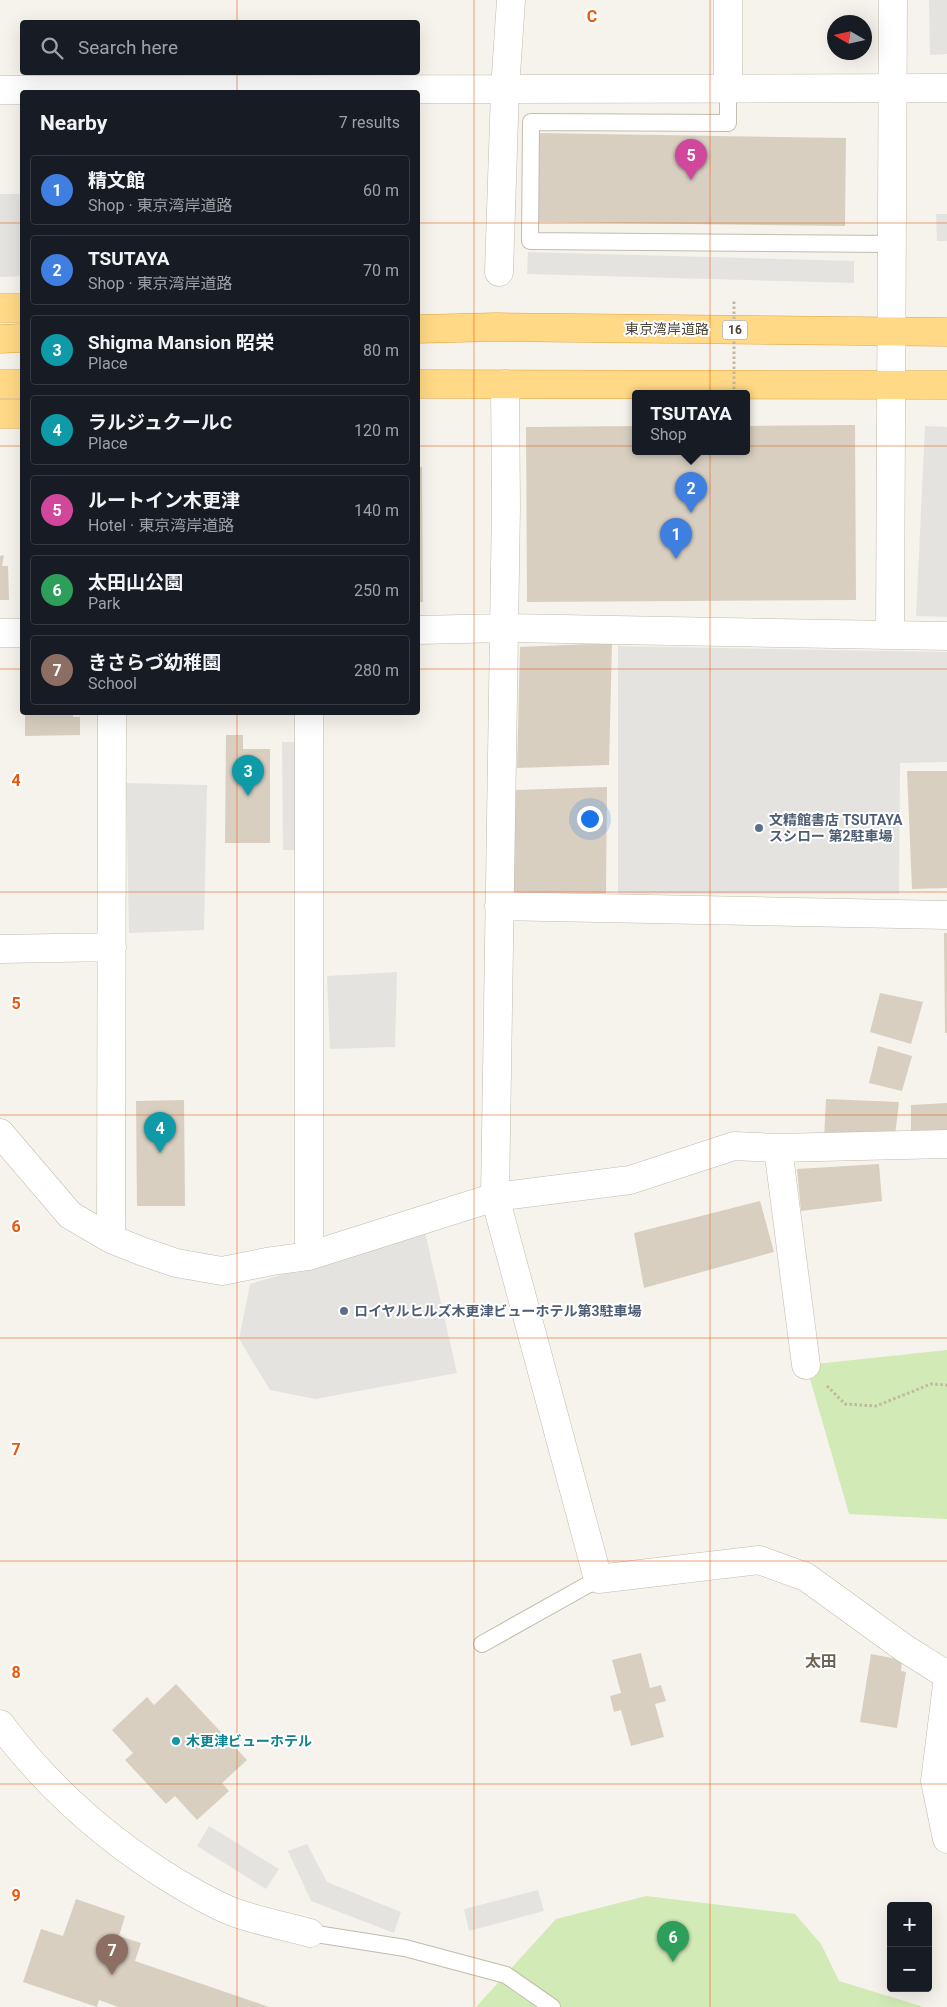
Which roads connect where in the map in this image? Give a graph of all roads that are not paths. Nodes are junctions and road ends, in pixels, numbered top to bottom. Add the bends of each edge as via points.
1 (511, 0) edge
2 (728, 0) edge
3 (894, 0) edge
4 (947, 88) edge
5 (505, 89) junction
6 (728, 89) junction
7 (893, 89) junction
8 (0, 90) edge
9 (893, 244) junction
10 (500, 272) dead end
11 (0, 308) edge
12 (20, 308) edge
13 (420, 319) edge
14 (496, 327) junction
15 (420, 329) edge
16 (891, 331) junction
17 (947, 332) edge
18 (20, 338) edge
19 (0, 339) edge
20 (0, 384) edge
21 (20, 384) edge
22 (505, 384) junction
23 (426, 385) edge
24 (892, 385) junction
25 (947, 385) edge
26 (0, 414) edge
27 (20, 414) edge
28 (504, 628) junction
29 (420, 630) edge
30 (0, 633) edge
31 (20, 633) edge
32 (890, 634) junction
33 (947, 636) edge
34 (112, 715) edge
35 (309, 715) edge
36 (499, 906) junction
37 (947, 915) edge
38 (112, 947) junction
39 (0, 949) edge
40 (0, 1133) edge
41 (947, 1144) edge
42 (778, 1148) junction
43 (496, 1197) junction
44 (111, 1239) junction
45 (308, 1256) junction
46 (806, 1364) road end
47 (598, 1579) junction
48 (482, 1644) dead end
49 (947, 1675) edge
50 (947, 1685) edge
51 (0, 1724) edge
52 (947, 1839) edge
53 (310, 1933) joint
54 (552, 2007) edge

1 - 5 street
2 - 6 street
3 - 7 street
4 - 7 street
5 - 6 street
5 - 8 street
5 - 10 street
6 - 7 street
6 - 9 lane via 728,123 531,122 530,241
7 - 9 street
9 - 16 street
11 - 12 highway
13 - 14 highway, 16
14 - 15 highway, 東京湾岸道路 / 16
14 - 16 highway, 東京湾岸道路 / 16
16 - 17 highway, 東京湾岸道路 / 16
16 - 24 street
18 - 19 highway
20 - 21 highway
22 - 23 highway
22 - 24 highway
22 - 28 street
24 - 25 highway
24 - 32 street
26 - 27 highway
28 - 29 street
28 - 32 street
28 - 36 street
30 - 31 street
32 - 33 street
34 - 38 street
35 - 45 street
36 - 37 street
36 - 43 street
38 - 39 street
38 - 44 street
40 - 44 street via 70,1215
41 - 42 street
42 - 43 street via 734,1146 630,1180
42 - 46 street
43 - 45 street
43 - 47 street
44 - 45 street via 176,1263 222,1271
47 - 48 lane
47 - 49 street via 759,1560 806,1577
50 - 52 street via 935,1781
51 - 53 street via 23,1754 94,1826 148,1865 233,1912
53 - 54 lane via 405,1948 506,1975

